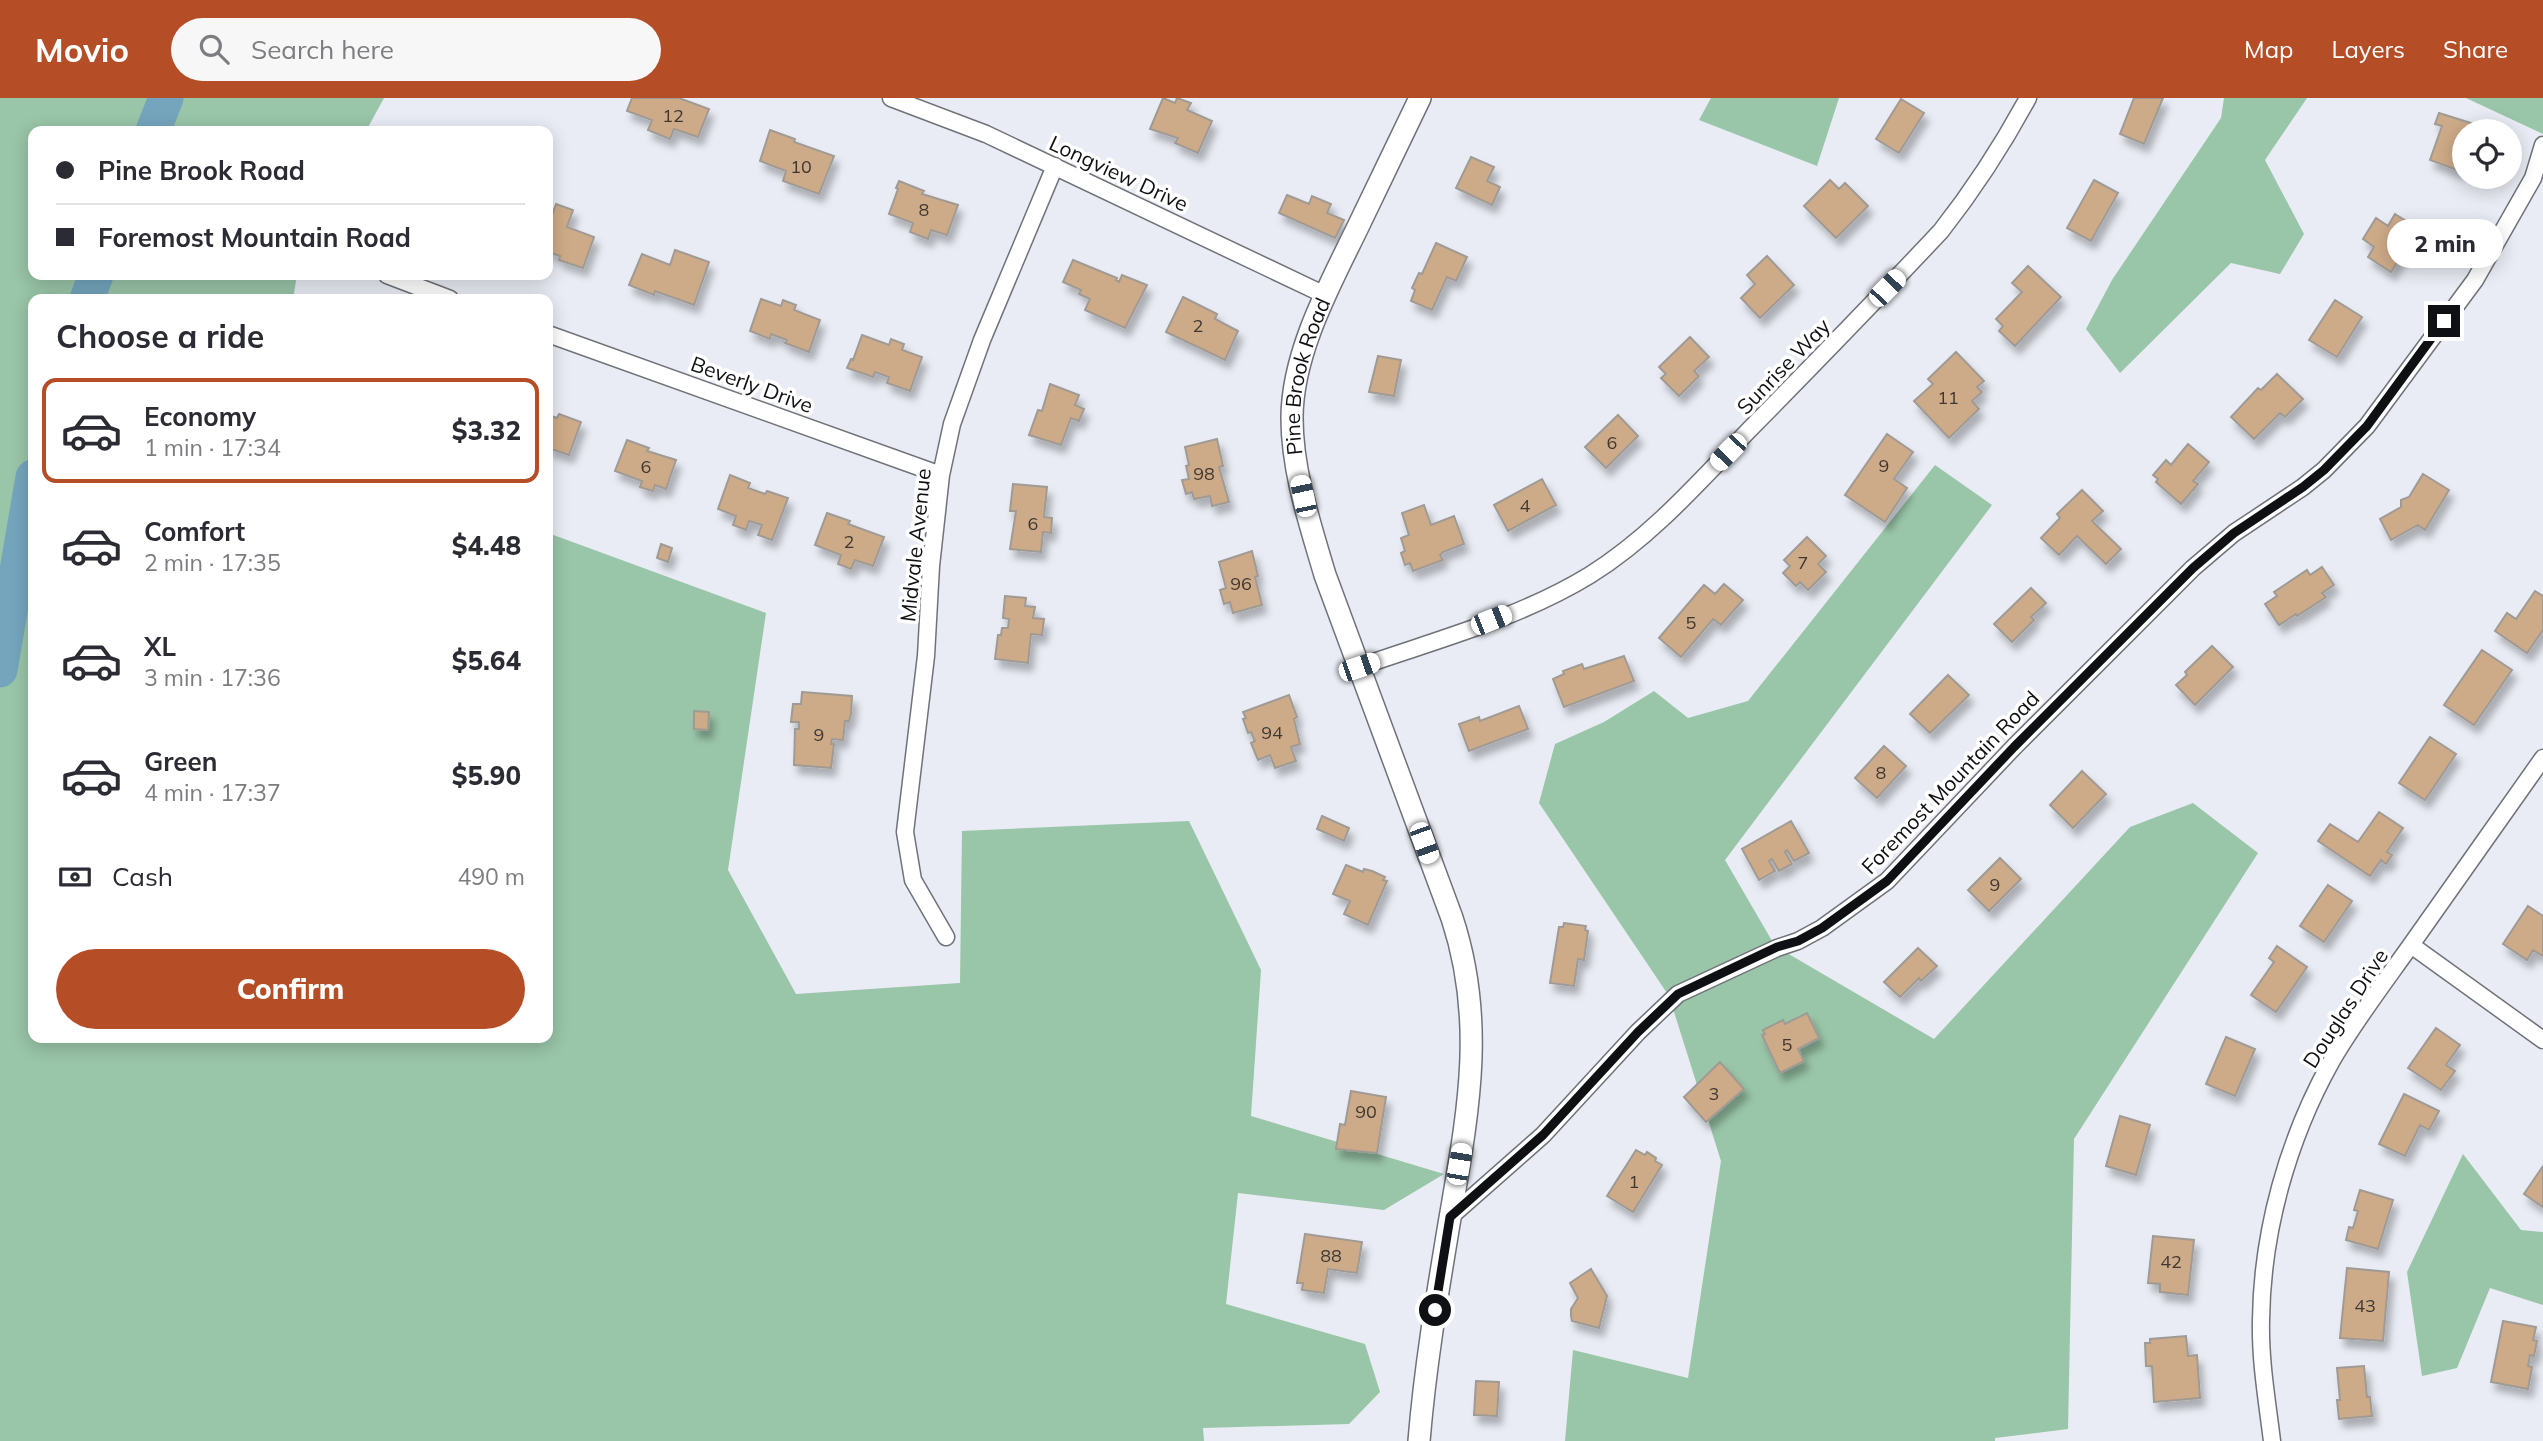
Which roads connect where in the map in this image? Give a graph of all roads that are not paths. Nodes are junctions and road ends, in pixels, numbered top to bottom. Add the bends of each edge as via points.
1 (891, 98) edge
2 (1420, 98) edge
3 (2028, 98) edge
4 (2543, 145) edge
5 (1055, 166) junction
6 (400, 280) edge
7 (437, 294) edge
8 (1325, 295) junction
9 (553, 336) edge
10 (941, 475) junction
11 (1359, 667) junction
12 (2543, 758) edge
13 (946, 937) dead end
14 (2411, 946) junction
15 (2543, 1040) edge
16 (1450, 1217) junction
17 (1419, 1441) edge
18 (2272, 1441) edge

1 - 5 street, Longview Drive
2 - 8 street, Pine Brook Road
3 - 11 street, Sunrise Way via 1989,166 1941,231 1719,461 1622,554 1531,604
4 - 16 street, Foremost Mountain Road via 2533,178 2475,279 2367,426 2324,470 2193,568 1887,881 1798,941 1678,994 1543,1135
5 - 8 street, Longview Drive
5 - 10 street, Midvale Avenue via 982,340 952,424
6 - 7 street
8 - 11 street, Pine Brook Road via 1295,390 1293,443 1309,523
9 - 10 street, Beverly Drive
10 - 13 street, Midvale Avenue via 905,832 913,880
11 - 16 street, Pine Brook Road via 1452,918 1468,976 1473,1057
12 - 14 street, Douglas Drive
14 - 15 street
14 - 18 street, Douglas Drive via 2333,1058 2287,1166 2271,1229 2260,1320
16 - 17 street, Pine Brook Road via 1424,1379

